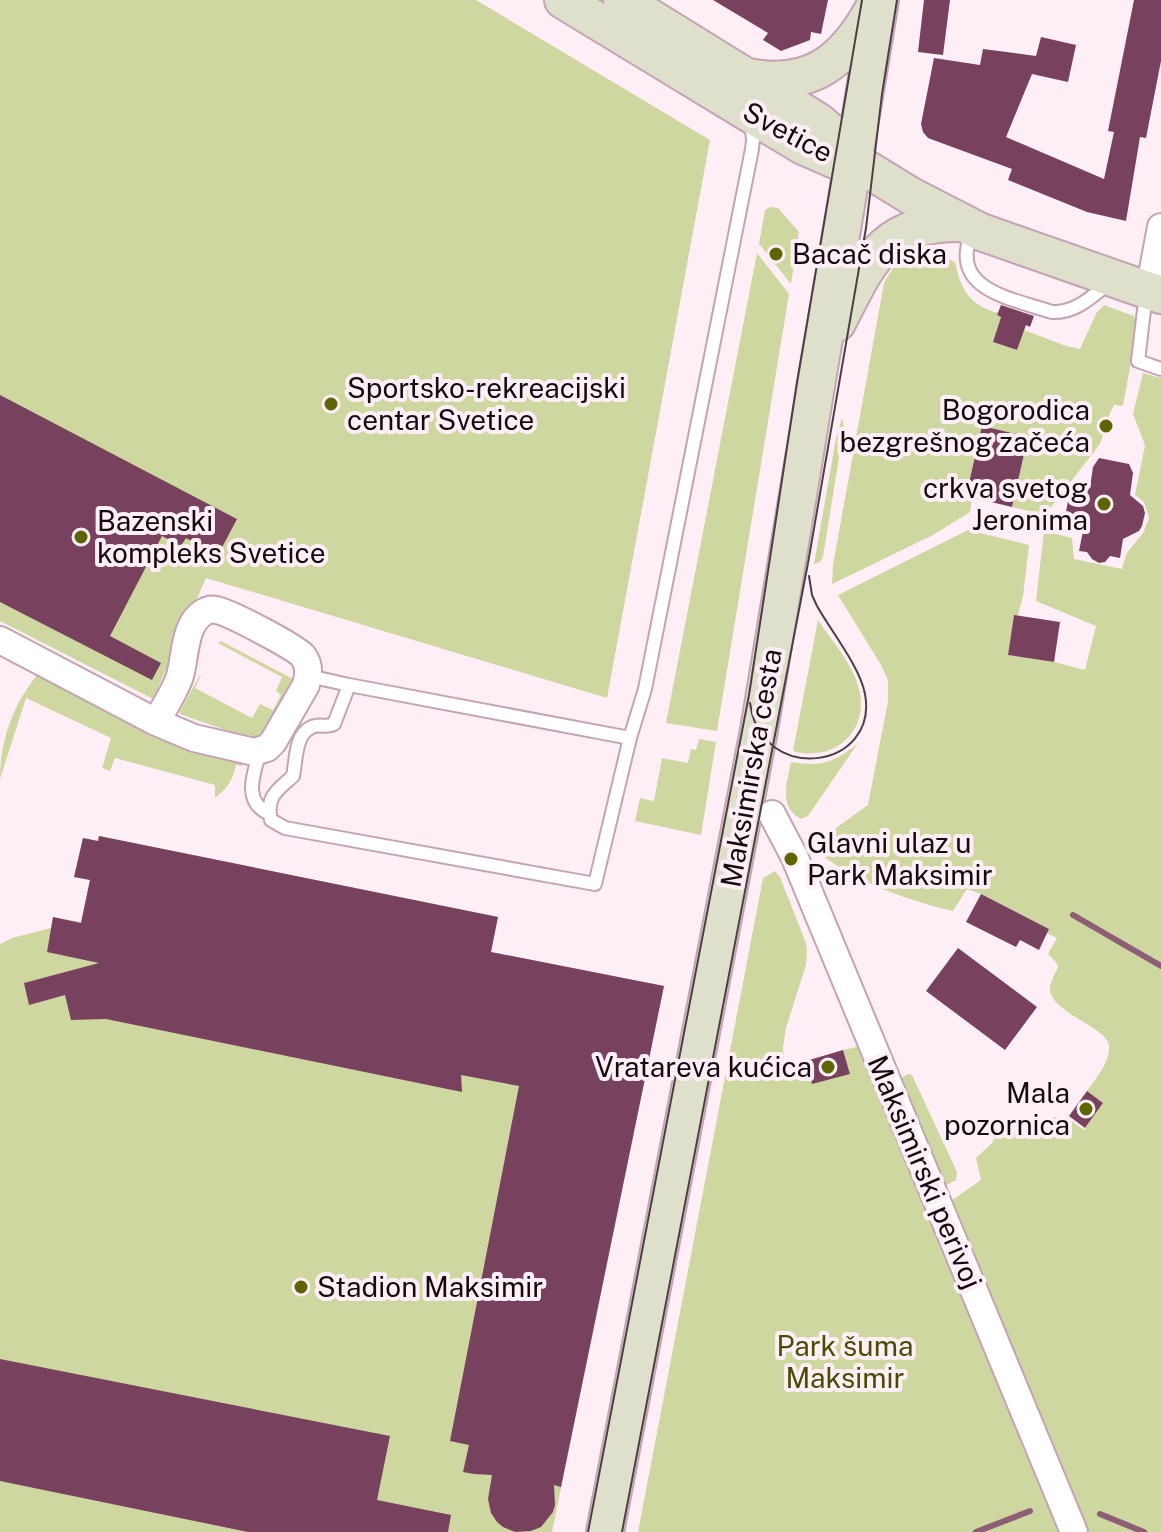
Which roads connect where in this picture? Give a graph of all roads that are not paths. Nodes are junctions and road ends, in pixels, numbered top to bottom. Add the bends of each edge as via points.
1 (563, 0) edge
2 (622, 0) edge
3 (879, 0) edge
4 (745, 76) junction
5 (750, 114) junction
6 (854, 161) junction
7 (968, 226) junction
8 (1161, 227) edge
9 (1114, 279) junction
10 (1155, 293) edge
11 (822, 357) junction
12 (1161, 369) edge
13 (0, 640) edge
14 (309, 676) junction
15 (349, 685) junction
16 (156, 722) junction
17 (630, 738) junction
18 (260, 751) junction
19 (268, 813) junction
20 (772, 814) dead end
21 (605, 1532) edge
22 (1074, 1532) edge

1 - 5 main road, Svetice
2 - 4 main road, Svetice
3 - 4 main road via 855,40 817,71 780,80
3 - 6 main road, Maksimirska cesta
4 - 6 main road, Svetice via 829,129
5 - 6 main road, Svetice via 816,152
5 - 17 lane via 752,149 645,689
6 - 7 main road
6 - 11 main road, Maksimirska cesta
7 - 9 main road
7 - 9 lane via 970,274 984,287 1017,301 1060,312 1077,307
7 - 11 main road via 912,229 880,248
8 - 10 street
9 - 10 main road
10 - 12 lane via 1144,310 1138,361
11 - 21 main road, Maksimirska cesta via 759,730
13 - 16 street
14 - 15 lane
14 - 16 street via 301,653 209,609 196,620 186,641 180,676
14 - 18 street via 273,742
15 - 17 lane
15 - 19 lane via 334,724 310,727 304,733 293,776 276,790
16 - 18 street via 194,738
17 - 19 lane via 595,884 285,828
18 - 19 lane via 253,798 258,809
20 - 22 street, Maksimirski perivoj via 795,858

